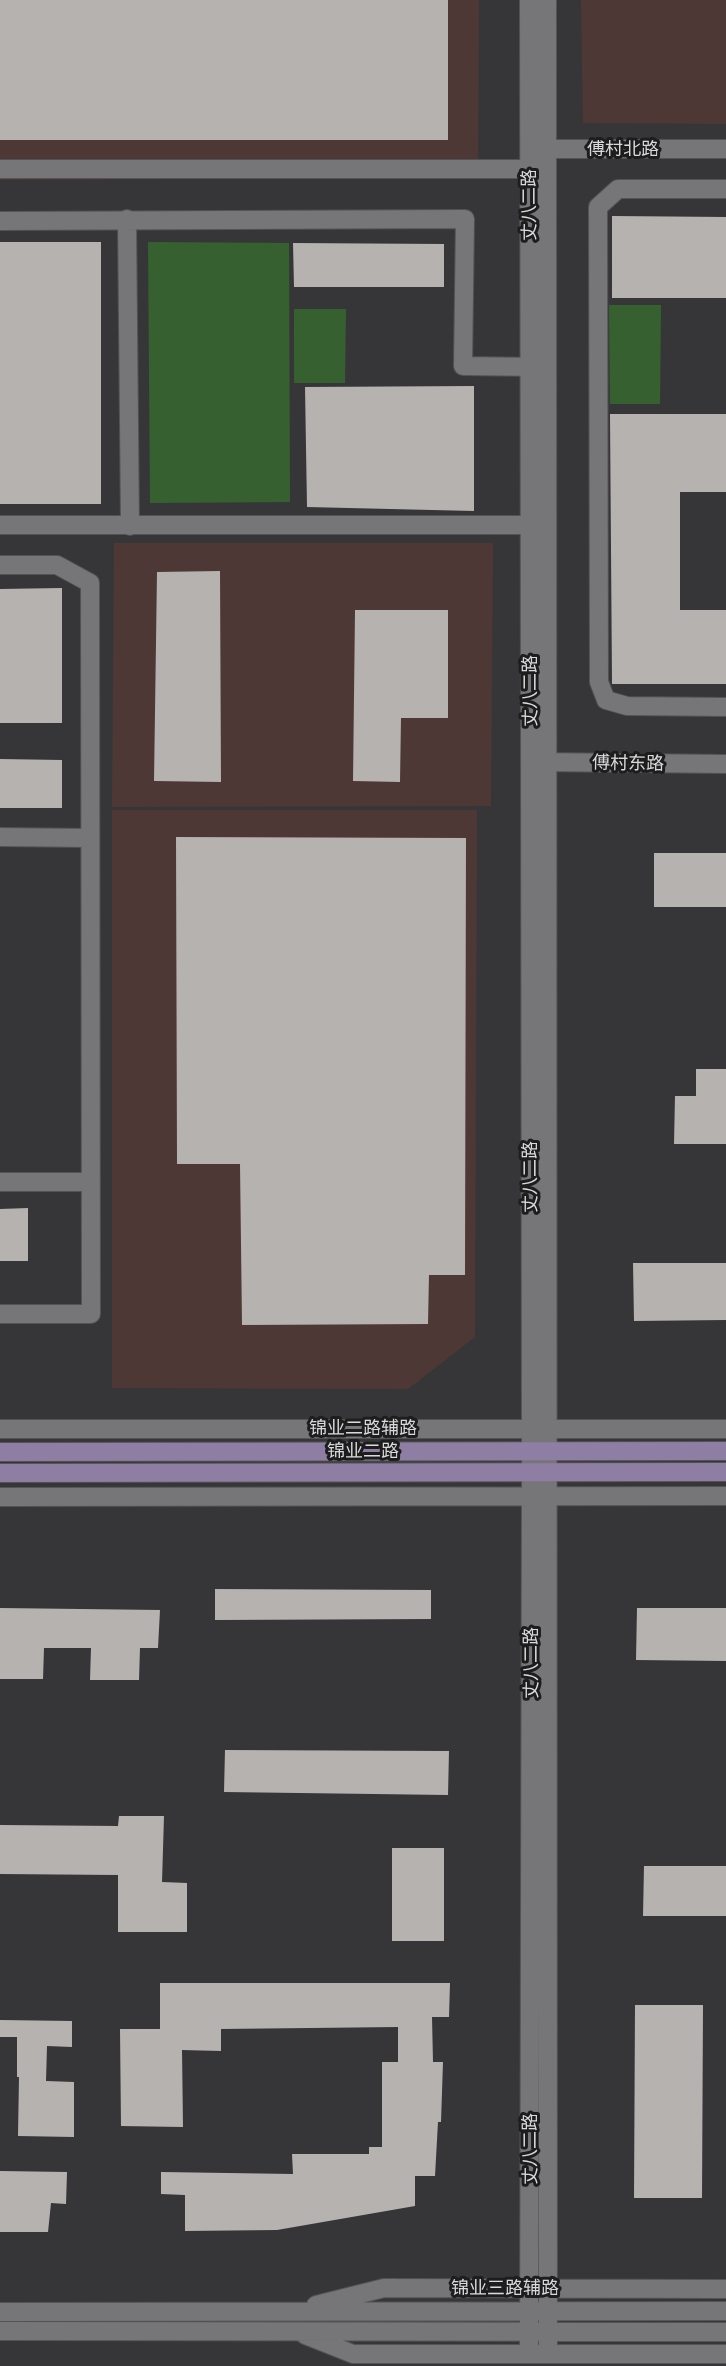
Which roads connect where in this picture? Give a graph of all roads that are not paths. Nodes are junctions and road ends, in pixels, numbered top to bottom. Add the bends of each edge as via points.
1 (529, 0) edge
2 (547, 0) edge
3 (547, 149) junction
4 (726, 149) edge
5 (0, 169) edge
6 (530, 169) junction
7 (726, 189) edge
8 (127, 219) junction
9 (0, 220) edge
10 (529, 367) junction
11 (549, 367) junction
12 (0, 525) edge
13 (539, 525) junction
14 (130, 526) junction
15 (0, 565) edge
16 (726, 707) edge
17 (539, 762) junction
18 (726, 764) edge
19 (0, 837) edge
20 (89, 838) junction
21 (0, 1182) edge
22 (90, 1182) junction
23 (0, 1314) edge
24 (540, 1428) junction
25 (0, 1429) edge
26 (726, 1429) edge
27 (540, 1451) junction
28 (726, 1451) edge
29 (0, 1452) edge
30 (540, 1472) junction
31 (726, 1472) edge
32 (0, 1473) edge
33 (540, 1496) junction
34 (726, 1496) edge
35 (0, 1497) edge
36 (539, 2288) junction
37 (726, 2289) edge
38 (666, 2311) junction
39 (726, 2311) edge
40 (0, 2312) edge
41 (287, 2312) junction
42 (539, 2312) junction
43 (0, 2331) edge
44 (295, 2331) junction
45 (539, 2331) junction
46 (664, 2332) junction
47 (726, 2332) edge
48 (529, 2354) junction
49 (548, 2354) junction
50 (726, 2355) edge
51 (661, 2360) edge

1 - 6 street, 丈八二路
2 - 3 street, 丈八二路
3 - 4 street, 傅村北路
3 - 6 street
3 - 11 street, 丈八二路
5 - 6 street
6 - 10 street, 丈八二路
7 - 16 street via 618,189 598,207 599,682 606,700 627,706
8 - 9 street
8 - 10 street via 465,219 463,366
8 - 14 street
10 - 11 street
10 - 13 street, 丈八二路
11 - 13 street, 丈八二路
12 - 14 street
13 - 14 street
13 - 17 street, 丈八二路
15 - 20 street via 57,565 90,583
17 - 18 street, 傅村东路
17 - 24 street, 丈八二路
19 - 20 street
20 - 22 street
21 - 22 street
22 - 23 street via 92,1314
24 - 25 street, 锦业二路辅路
24 - 26 street, 锦业二路辅路
24 - 27 street, 丈八二路
27 - 28 main road, 锦业二路
27 - 29 main road, 锦业二路
27 - 30 street, 丈八二路
30 - 31 main road, 锦业二路
30 - 32 main road, 锦业二路
30 - 33 street, 丈八二路
33 - 34 street
33 - 35 street
33 - 36 street, 丈八二路
36 - 37 street, 锦业三路辅路
36 - 41 street, 锦业三路辅路 via 384,2288
36 - 42 street, 丈八二路
38 - 39 street
38 - 42 street
38 - 46 street
40 - 41 street
41 - 42 street
42 - 45 street, 丈八二路
43 - 44 street
44 - 45 street
44 - 48 street via 353,2354
45 - 46 street
45 - 48 street, 丈八二路
45 - 49 street, 丈八二路
46 - 47 street
46 - 51 street
48 - 49 street
49 - 51 street
50 - 51 street

